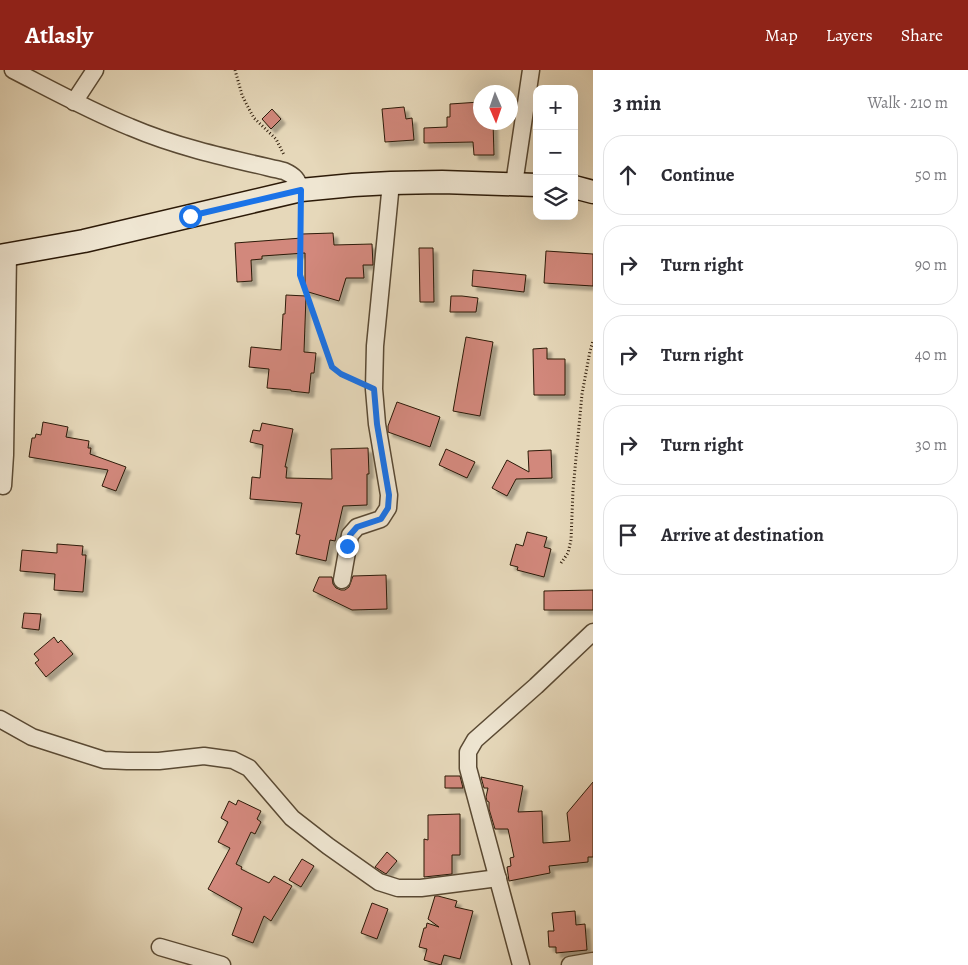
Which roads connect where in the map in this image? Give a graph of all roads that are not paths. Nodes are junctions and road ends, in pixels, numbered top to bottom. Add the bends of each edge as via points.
1 (14, 70) edge
2 (95, 70) edge
3 (531, 70) edge
4 (74, 102) junction
5 (296, 182) junction
6 (391, 183) junction
7 (514, 184) junction
8 (533, 185) edge
9 (578, 188) edge
10 (593, 192) edge
11 (4, 255) edge
12 (3, 486) dead end
13 (342, 580) dead end
14 (593, 632) edge
15 (0, 719) edge
16 (498, 878) junction
17 (160, 947) dead end
18 (593, 961) edge
19 (222, 965) edge
20 (521, 965) edge
21 (570, 965) edge

1 - 4 street
2 - 4 street
3 - 7 street
4 - 5 street via 131,128 180,145 284,171
5 - 6 street
5 - 11 street via 84,241
6 - 7 street
6 - 13 street via 375,346 374,389 389,495 388,508 381,519 357,527 350,535
7 - 8 street
9 - 10 street
11 - 12 street
14 - 16 street via 475,740 468,752 468,768
15 - 16 street via 32,737 104,760 159,761 204,756 233,760 249,768 292,818 379,882 398,888 421,888
16 - 20 street
17 - 19 street
18 - 21 street

